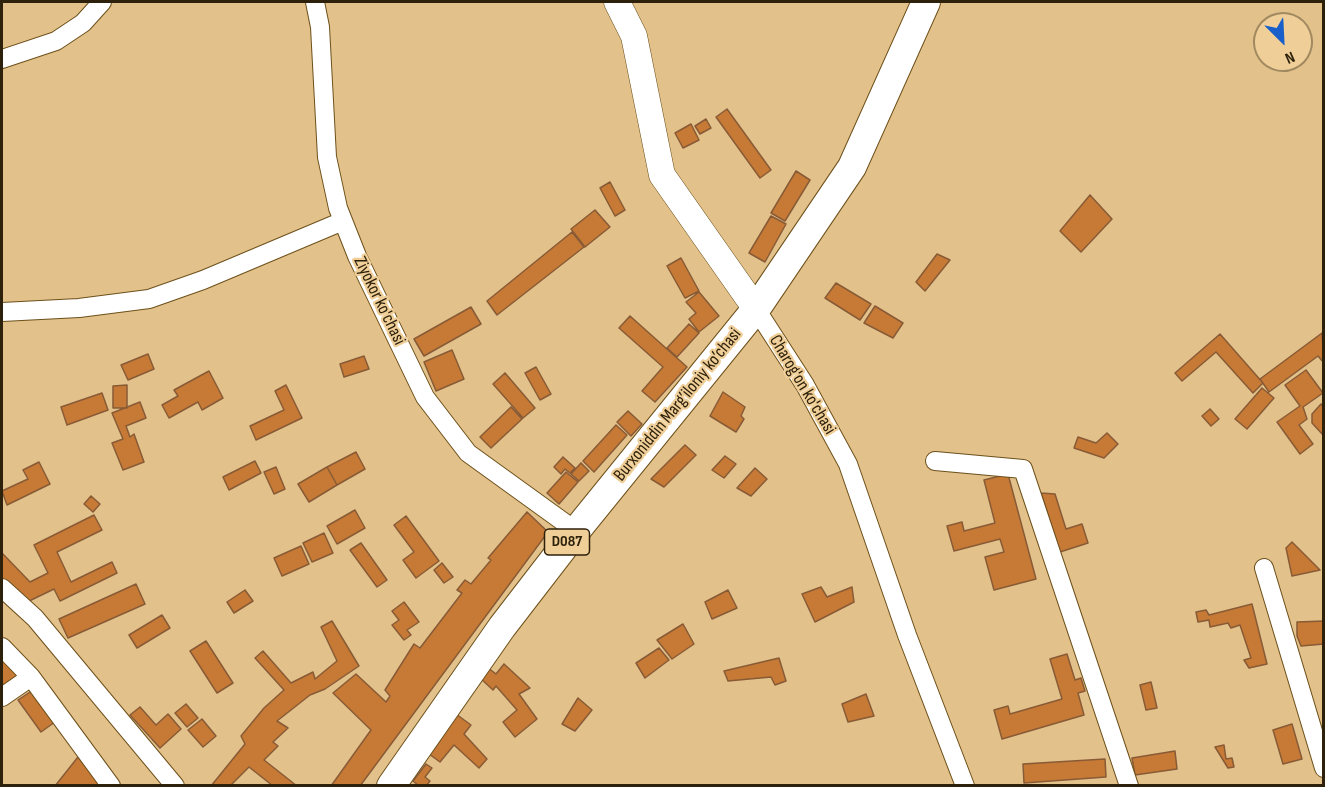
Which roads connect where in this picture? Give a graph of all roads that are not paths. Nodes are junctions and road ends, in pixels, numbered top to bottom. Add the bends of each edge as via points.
1 (102, 2) edge
2 (315, 2) edge
3 (617, 2) edge
4 (926, 2) edge
5 (2, 59) edge
6 (343, 220) junction
7 (756, 309) junction
8 (2, 312) edge
9 (935, 461) dead end
10 (576, 531) junction
11 (1264, 568) dead end
12 (2, 588) edge
13 (2, 647) edge
14 (31, 677) junction
15 (2, 697) edge
16 (1323, 768) edge
17 (111, 786) edge
18 (175, 786) edge
19 (392, 786) edge
20 (965, 786) edge
21 (1129, 786) edge

1 - 5 street via 83,23 56,41
2 - 6 street, Ziyokor ko'chasi via 320,27 327,157
3 - 7 street, Charog'on ko'chasi via 634,36 662,175
4 - 7 main road, Burxoniddin Marg’iloniy ko’chasi / D087 via 852,167
6 - 8 street via 149,299
6 - 10 street, Ziyokor ko'chasi via 425,397 446,428 468,453
7 - 10 main road, Burxoniddin Marg’iloniy ko’chasi / D087
7 - 20 street, Charog'on ko'chasi via 848,464
9 - 21 street via 1023,469
10 - 19 main road, Burxoniddin Marg’iloniy ko’chasi / D087 via 502,627
11 - 16 street
12 - 18 street via 35,618
13 - 14 street
14 - 15 street
14 - 17 street

